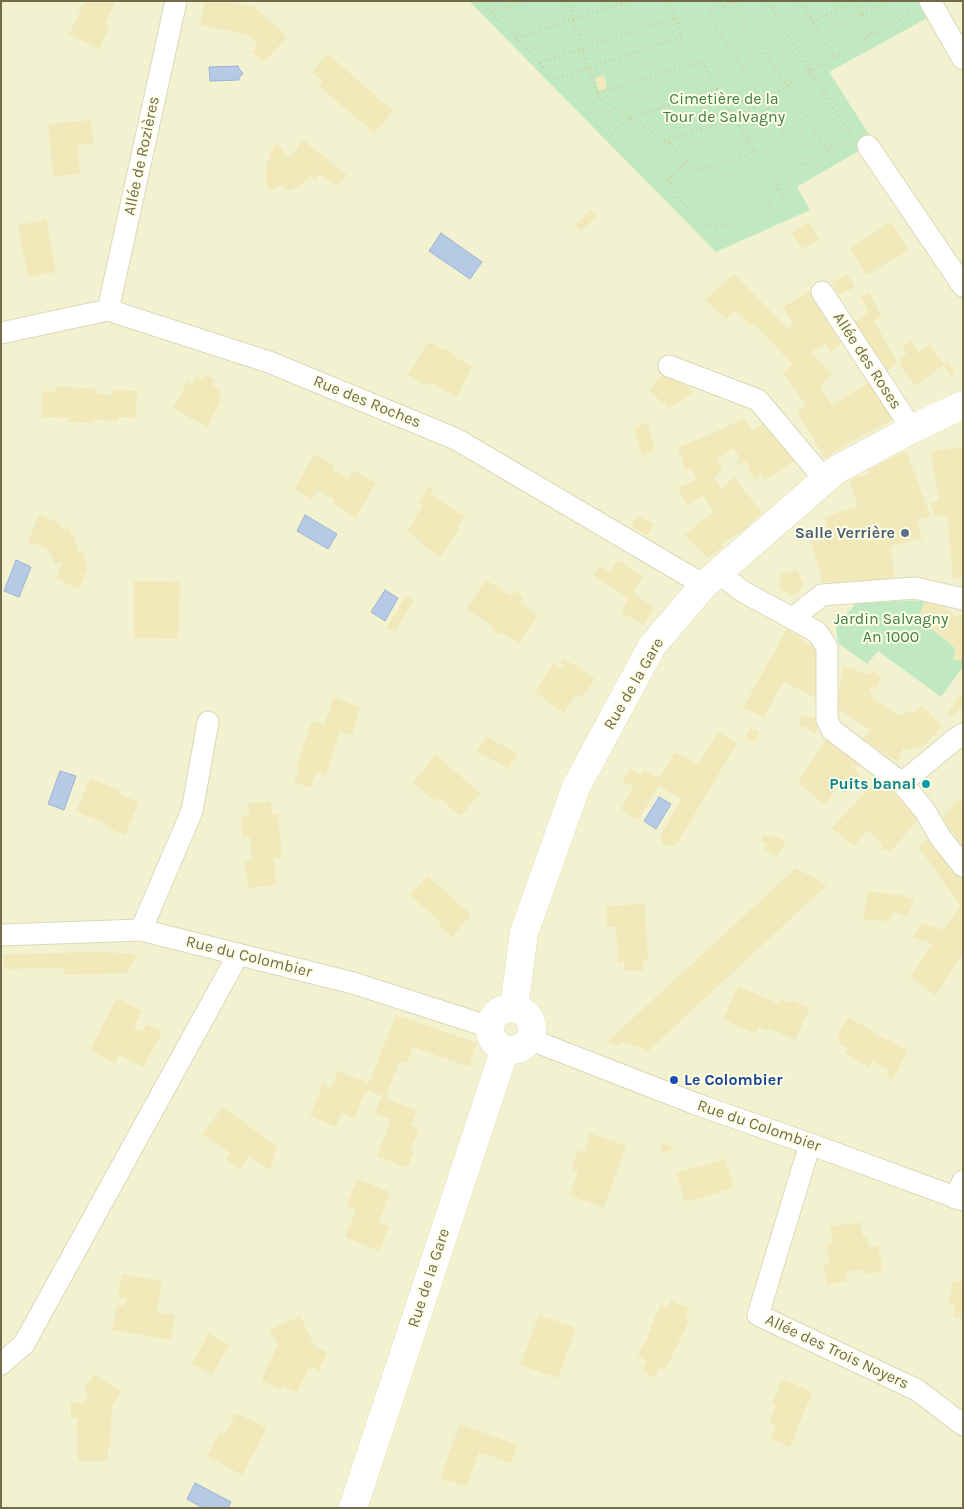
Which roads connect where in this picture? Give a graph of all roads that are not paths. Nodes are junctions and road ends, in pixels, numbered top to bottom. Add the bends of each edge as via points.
1 (176, 1) edge
2 (930, 1) edge
3 (963, 59) edge
4 (868, 146) road end
5 (963, 286) edge
6 (822, 292) dead end
7 (108, 310) junction
8 (1, 333) edge
9 (669, 366) dead end
10 (963, 405) edge
11 (912, 429) junction
12 (825, 480) junction
13 (712, 579) junction
14 (963, 599) edge
15 (793, 618) junction
16 (208, 722) dead end
17 (963, 734) edge
18 (902, 783) junction
19 (963, 866) edge
20 (141, 930) junction
21 (1, 935) edge
22 (238, 955) junction
23 (514, 1008) junction
24 (490, 1027) junction
25 (517, 1044) junction
26 (810, 1144) junction
27 (960, 1193) edge
28 (1, 1364) edge
29 (963, 1425) edge
30 (353, 1508) edge

1 - 7 street, Allée de Rozières
2 - 3 street
4 - 5 street
6 - 11 street, Allée des Roses
7 - 8 street
7 - 13 street, Rue des Roches via 269,362 456,439
9 - 12 street via 758,400
10 - 11 street, Rue de la Gare
11 - 12 street, Rue de la Gare via 836,470
12 - 13 street, Rue de la Gare
13 - 15 street, Rue des Roches
13 - 23 street, Rue de la Gare via 652,646 576,787 524,933
14 - 15 street via 915,588 822,596
15 - 18 street, Rue des Roches via 817,632 827,647 827,720 832,730
16 - 20 street via 192,811
17 - 18 street
18 - 19 street, Rue des Roches
20 - 21 street, Rue du Colombier
20 - 22 street, Rue du Colombier
22 - 24 street, Rue du Colombier via 353,983
22 - 28 street via 24,1344
23 - 24 street via 501,1010
23 - 25 street via 530,1020 531,1027 531,1034
24 - 25 street via 496,1043
25 - 26 street, Rue du Colombier
25 - 30 street, Rue de la Gare
26 - 27 street, Rue du Colombier
26 - 29 street, Allée des Trois Noyers via 758,1315 917,1390

